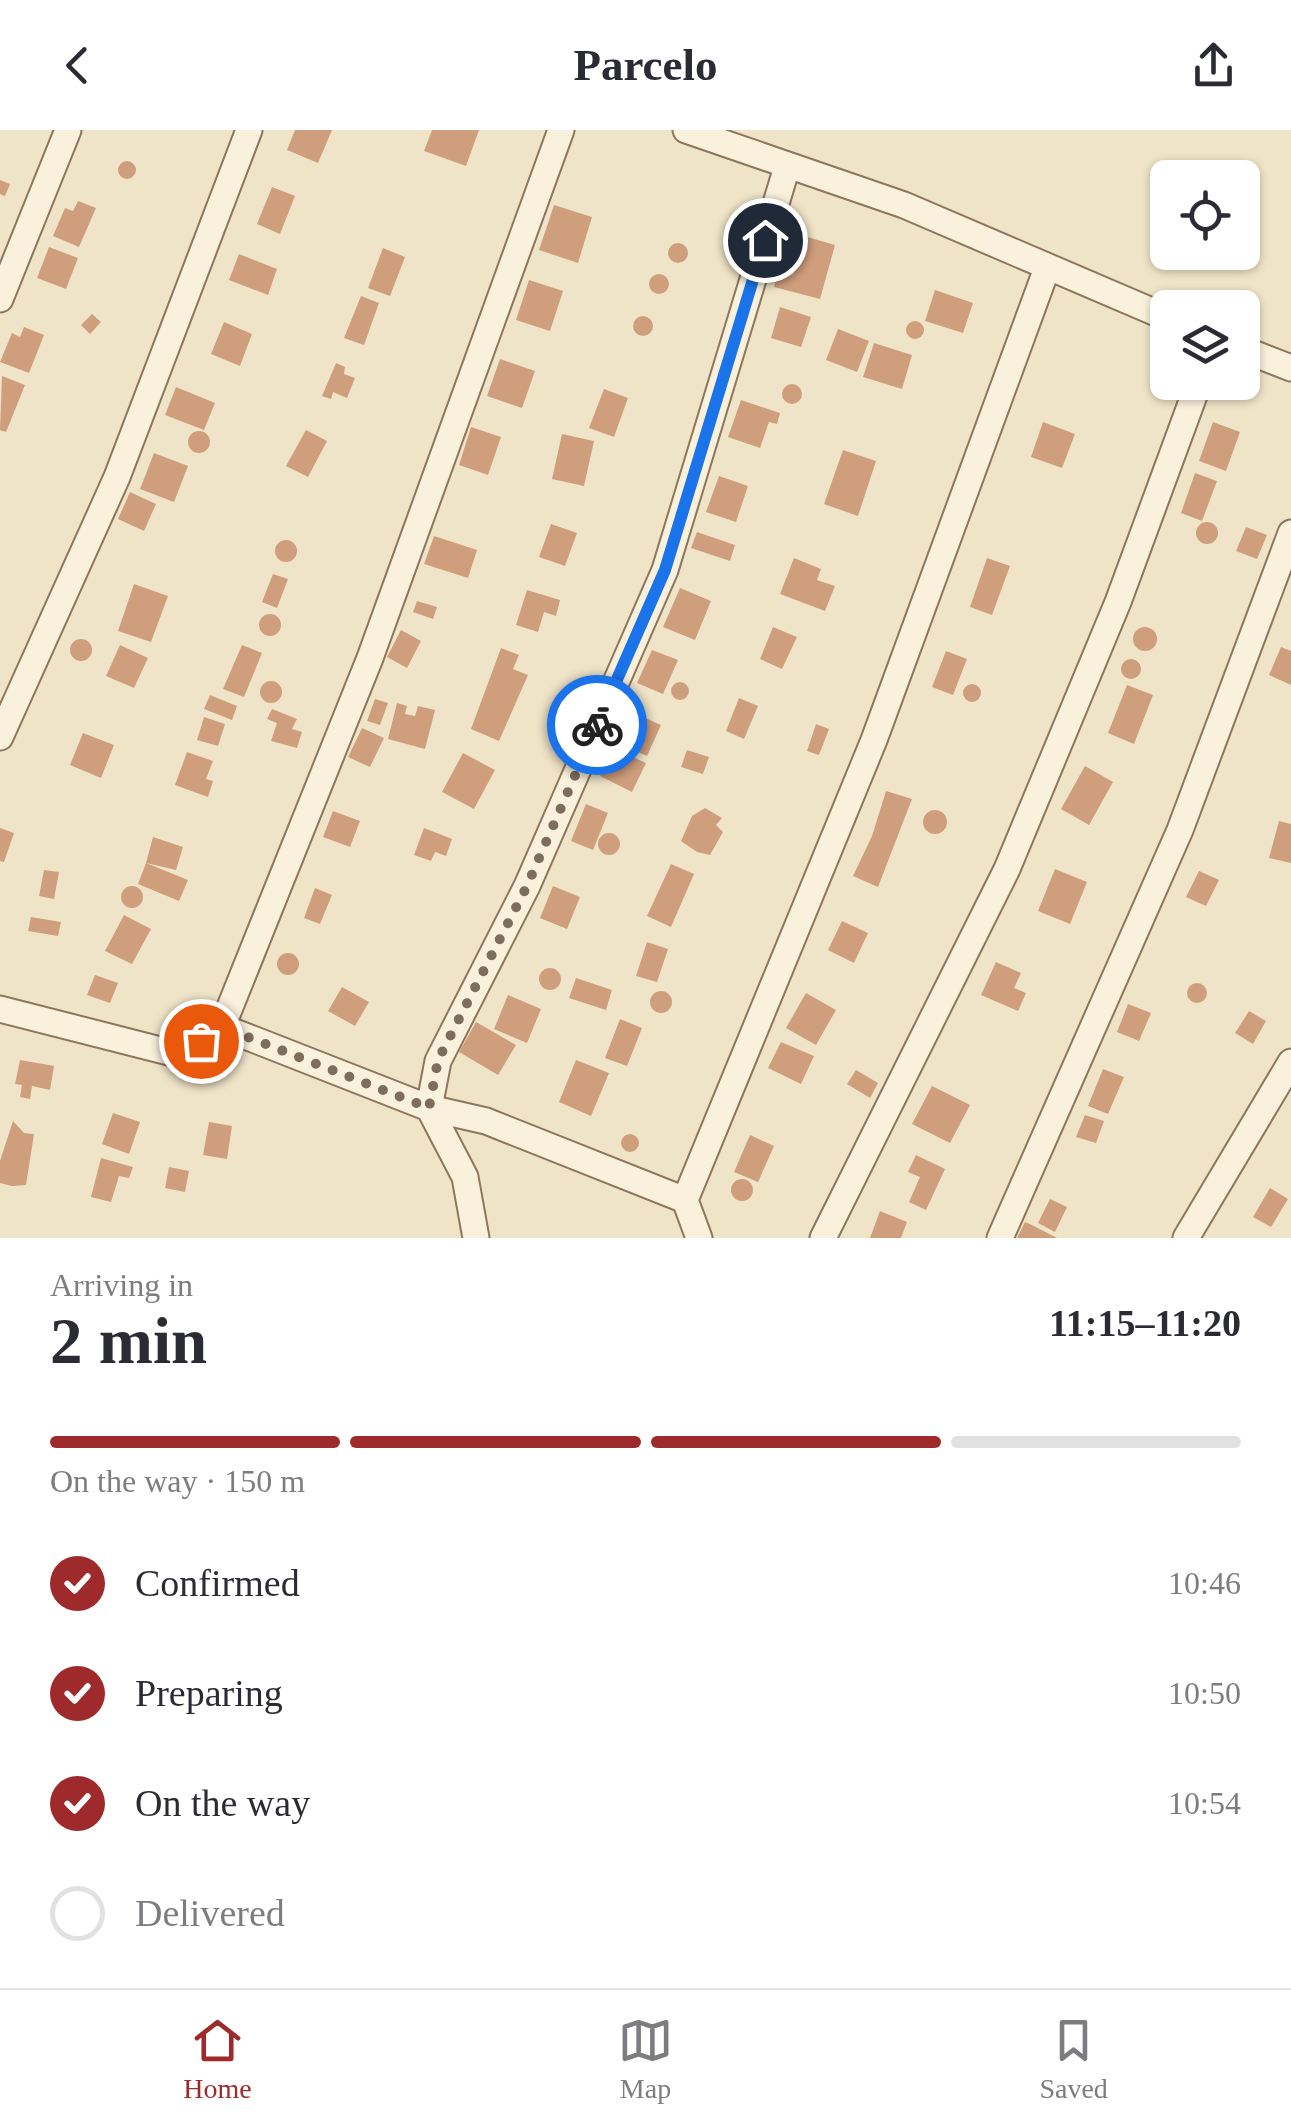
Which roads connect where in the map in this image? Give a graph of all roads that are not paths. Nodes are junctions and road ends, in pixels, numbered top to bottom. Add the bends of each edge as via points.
1 (68, 130) edge
2 (249, 130) edge
3 (561, 130) edge
4 (686, 130) edge
5 (787, 167) junction
6 (1047, 268) junction
7 (0, 299) edge
8 (1150, 311) edge
9 (1260, 356) edge
10 (1291, 368) edge
11 (1191, 400) edge
12 (1291, 533) edge
13 (0, 737) edge
14 (0, 1008) edge
15 (222, 1027) junction
16 (1291, 1062) edge
17 (429, 1108) junction
18 (685, 1200) junction
19 (476, 1238) edge
20 (700, 1238) edge
21 (823, 1238) edge
22 (1000, 1238) edge
23 (1186, 1238) edge

1 - 7 street
2 - 13 street via 117,477
3 - 15 street via 370,658
4 - 5 street
5 - 6 street via 904,205
5 - 17 street via 665,570 527,886 438,1060
6 - 8 street
6 - 18 street via 874,740
9 - 10 street
11 - 21 street via 1118,602 1007,868
12 - 22 street via 1180,830
14 - 15 street via 180,1055
15 - 17 street
16 - 23 street
17 - 18 street via 486,1121
17 - 19 street via 466,1177
18 - 20 street

